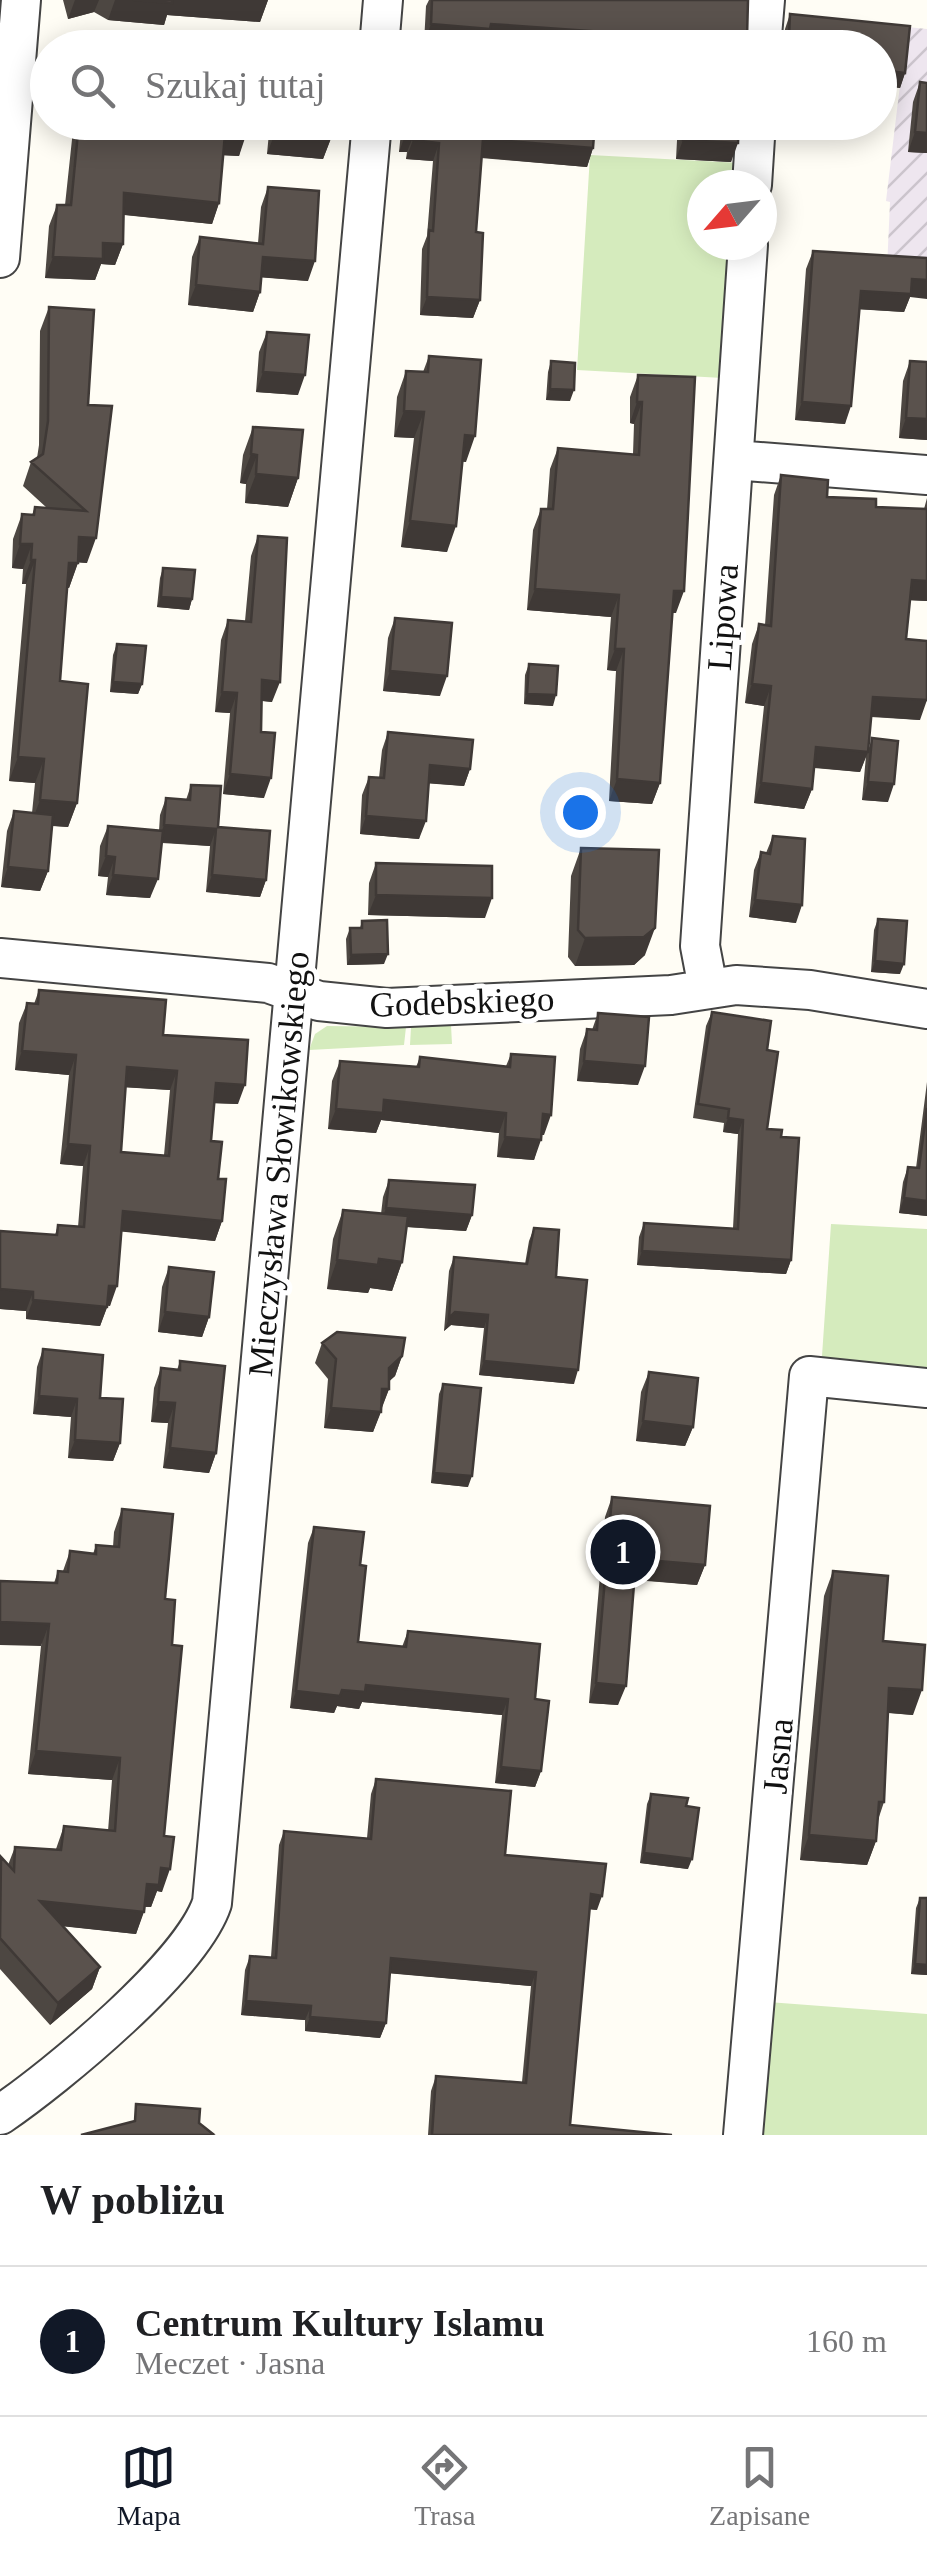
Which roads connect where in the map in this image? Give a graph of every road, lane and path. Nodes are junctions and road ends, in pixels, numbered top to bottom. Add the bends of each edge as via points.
1 (22, 0) edge
2 (383, 0) edge
3 (765, 0) edge
4 (380, 30) edge
5 (763, 30) edge
6 (370, 140) edge
7 (755, 140) edge
8 (753, 170) edge
9 (0, 258) edge
10 (747, 260) edge
11 (734, 460) junction
12 (927, 475) edge
13 (0, 958) edge
14 (708, 988) junction
15 (295, 992) junction
16 (927, 1009) edge
17 (927, 1388) edge
18 (0, 2115) edge
19 (742, 2135) edge

1 - 9 street
2 - 4 street
3 - 5 street
6 - 15 street, Mieczysława Słowikowskiego
7 - 8 street
10 - 11 street, Lipowa
11 - 12 street
11 - 14 street, Lipowa via 700,946
13 - 15 street, Godebskiego via 268,983
14 - 15 street, Godebskiego via 387,1008
14 - 16 street, Godebskiego via 775,986
15 - 18 street, Mieczysława Słowikowskiego via 212,1902 202,1929 171,1968
17 - 19 street, Jasna via 809,1376

